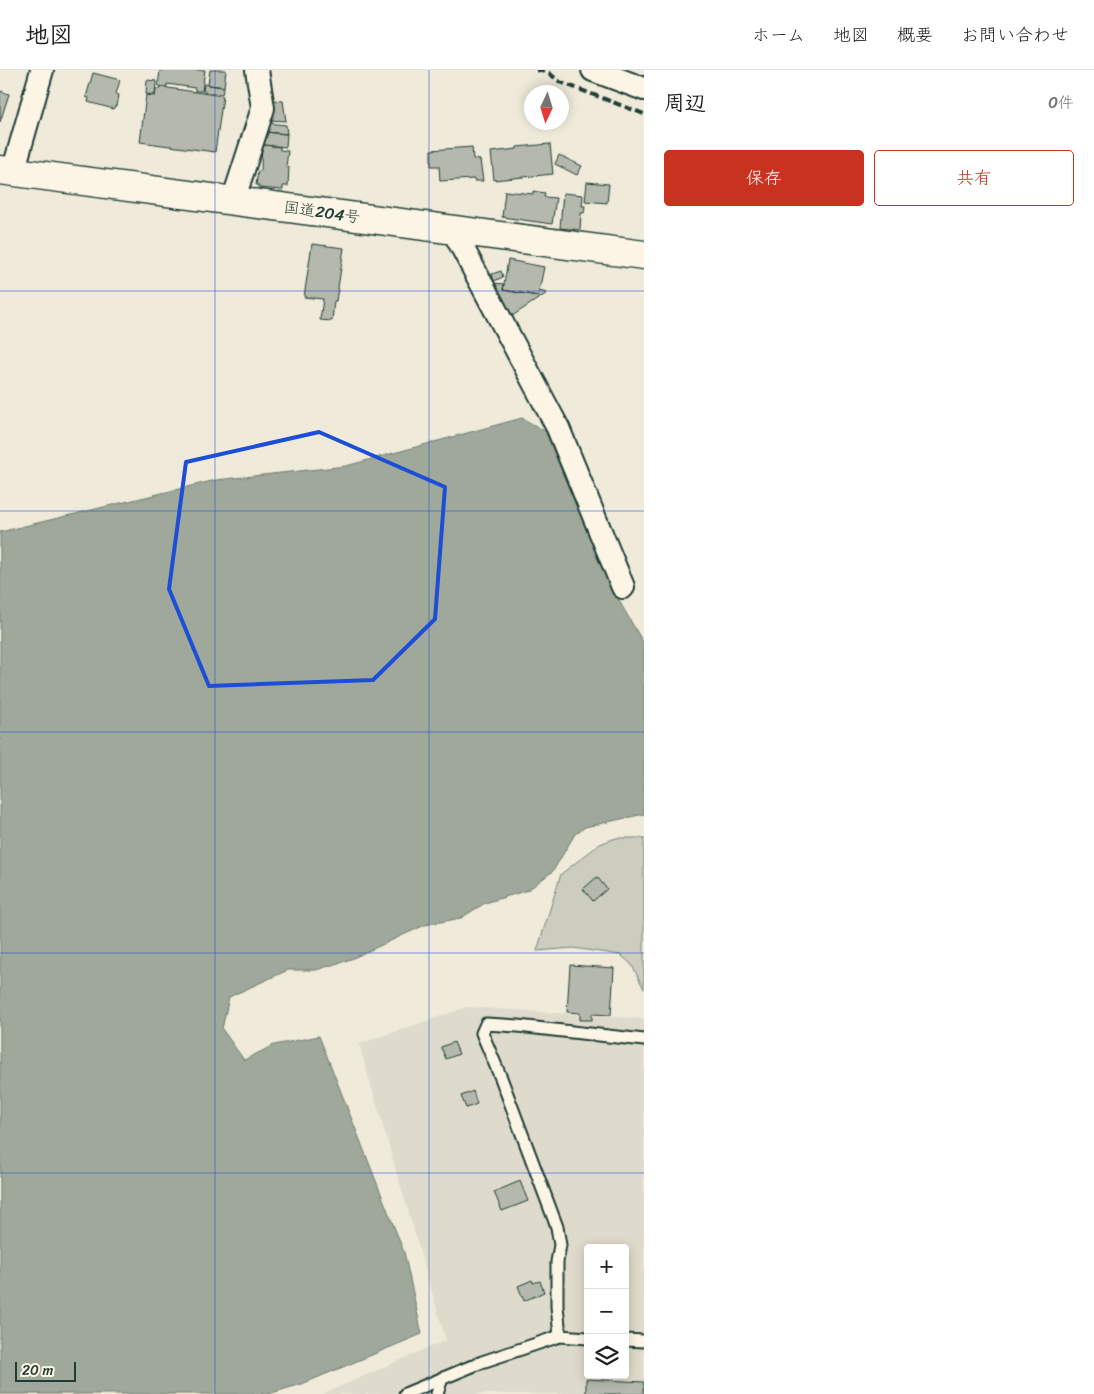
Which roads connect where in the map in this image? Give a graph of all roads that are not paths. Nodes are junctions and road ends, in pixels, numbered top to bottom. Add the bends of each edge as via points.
1 (42, 70) edge
2 (257, 70) edge
3 (593, 70) edge
4 (644, 89) edge
5 (7, 171) edge
6 (233, 201) junction
7 (453, 230) junction
8 (644, 255) edge
9 (623, 587) dead end
10 (644, 1040) edge
11 (560, 1336) junction
12 (584, 1338) edge
13 (629, 1340) edge
14 (644, 1341) edge
15 (442, 1378) junction
16 (405, 1394) edge
17 (437, 1394) edge

1 - 5 street
2 - 6 street via 263,108
3 - 4 street
5 - 6 highway, 国道204号
6 - 7 highway, 国道204号
7 - 8 highway, 国道204号
7 - 9 street via 558,428
10 - 11 lane via 510,1025 486,1024 482,1033 557,1227 560,1245 557,1306
11 - 12 lane
11 - 15 lane
13 - 14 lane
15 - 16 lane
15 - 17 lane

